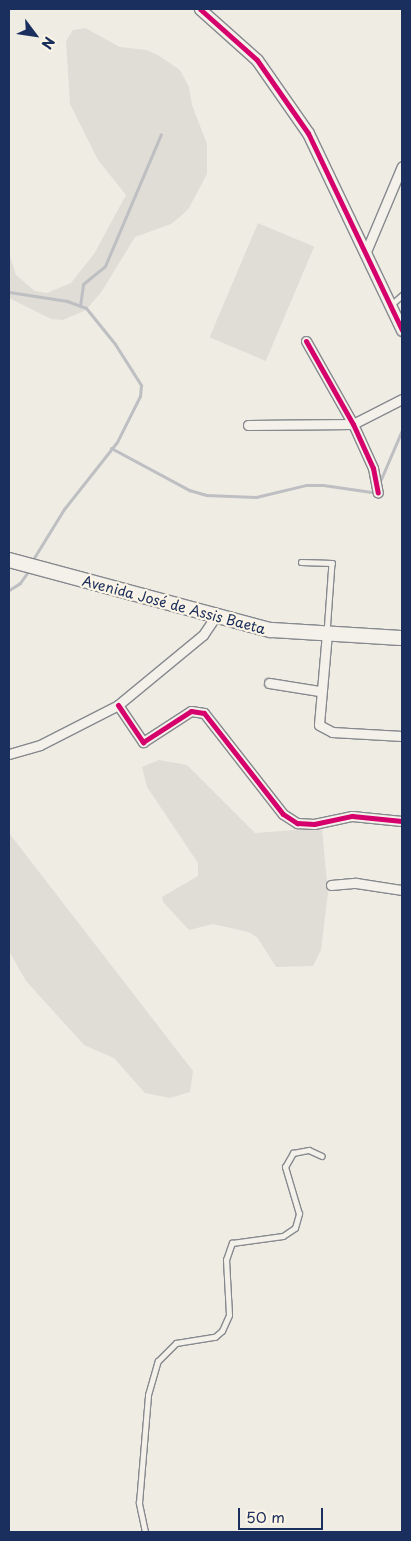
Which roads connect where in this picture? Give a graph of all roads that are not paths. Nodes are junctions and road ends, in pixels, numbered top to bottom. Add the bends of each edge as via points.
1 (200, 9) edge
2 (402, 166) edge
3 (365, 254) junction
4 (402, 295) edge
5 (390, 306) junction
6 (402, 330) edge
7 (306, 341) dead end
8 (402, 399) edge
9 (353, 424) junction
10 (248, 425) dead end
11 (378, 493) dead end
12 (10, 561) edge
13 (301, 562) dead end
14 (215, 617) junction
15 (327, 633) junction
16 (402, 638) edge
17 (269, 683) dead end
18 (319, 691) junction
19 (118, 705) junction
20 (402, 736) edge
21 (9, 754) edge
22 (402, 821) edge
23 (331, 885) dead end
24 (402, 890) edge
25 (322, 1156) dead end
26 (145, 1532) edge

1 - 3 street via 256,60 308,133
2 - 3 street
3 - 5 street
4 - 5 lane
5 - 6 street
7 - 9 street
8 - 9 street
9 - 10 street
9 - 11 street via 373,468
12 - 14 main road, Avenida José de Assis Baeta
13 - 15 lane via 332,563
14 - 15 main road, Avenida José de Assis Baeta via 271,630
14 - 19 street via 203,635
15 - 16 main road, Avenida José de Assis Baeta
15 - 18 street
17 - 18 street
18 - 20 street via 318,725 332,732
19 - 21 street via 40,745
19 - 22 street via 143,742 191,711 204,713 283,814 297,823 314,824 352,816
23 - 24 street via 356,882
25 - 26 lane via 309,1150 293,1154 285,1167 299,1214 295,1228 282,1236 232,1243 226,1260 229,1315 222,1331 215,1337 176,1343 158,1361 148,1395 139,1503

